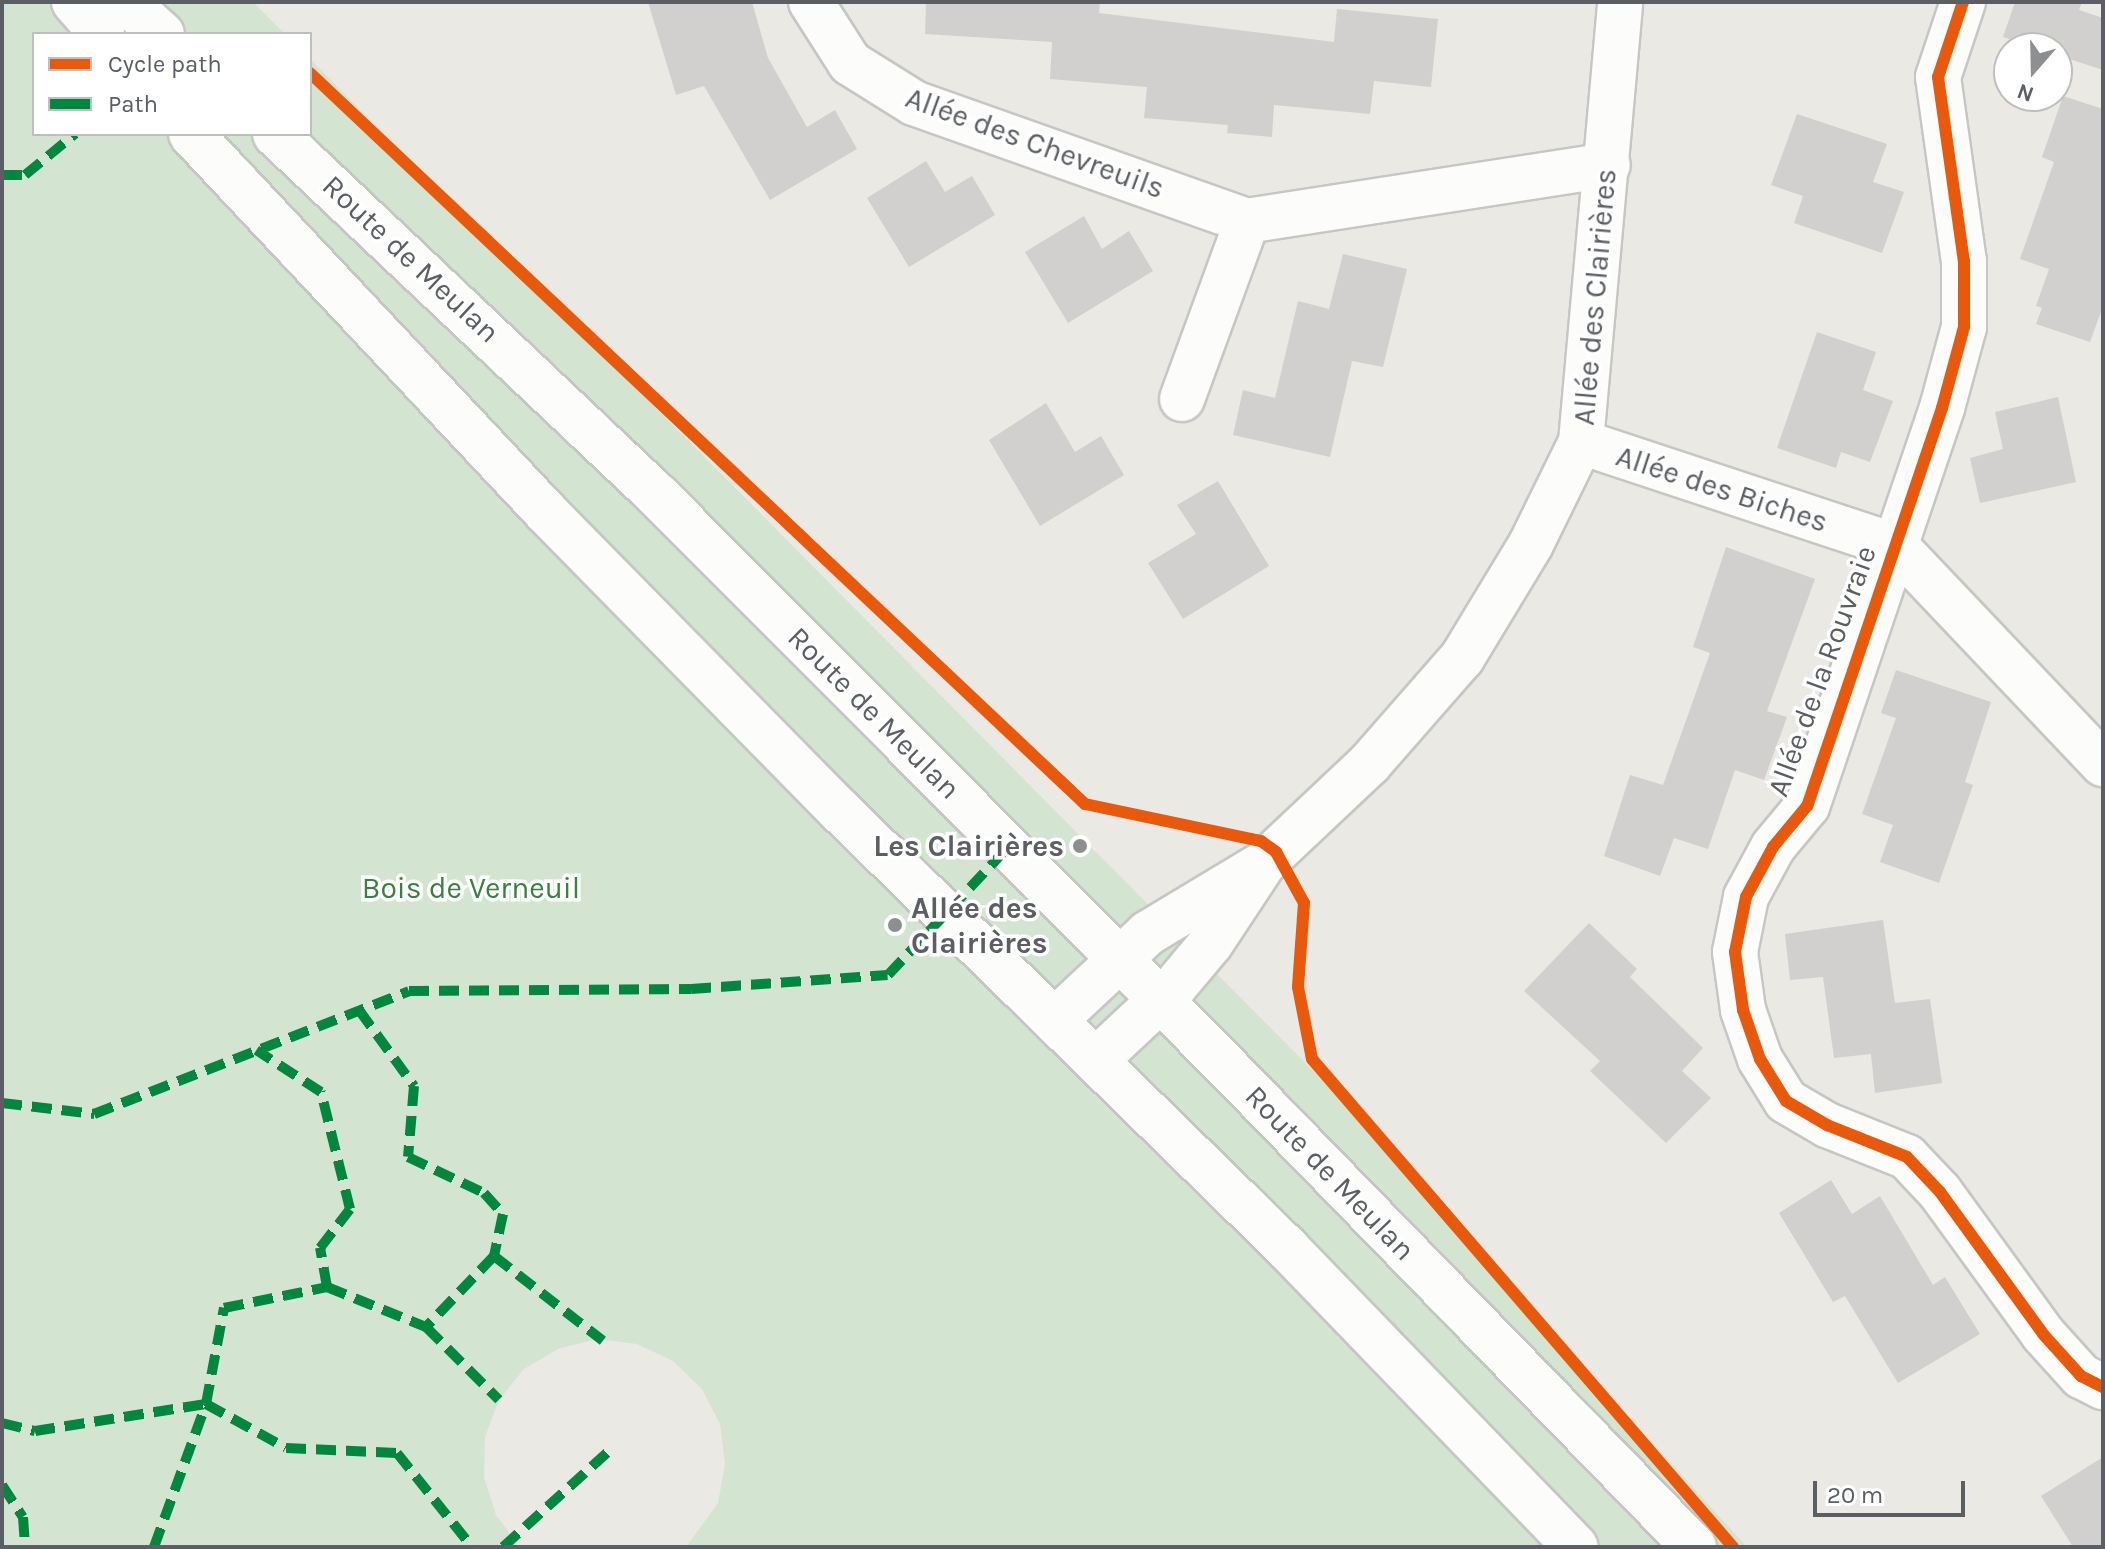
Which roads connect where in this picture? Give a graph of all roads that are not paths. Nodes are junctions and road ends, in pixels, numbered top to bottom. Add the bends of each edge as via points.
1 (74, 2) edge
2 (126, 2) edge
3 (811, 2) edge
4 (1620, 2) edge
5 (1963, 2) edge
6 (100, 32) edge
7 (160, 32) edge
8 (193, 136) edge
9 (277, 136) edge
10 (1608, 165) junction
11 (1247, 221) junction
12 (1182, 399) dead end
13 (1581, 442) junction
14 (1896, 546) junction
15 (2103, 764) edge
16 (1263, 864) junction
17 (1119, 959) junction
18 (1160, 1001) junction
19 (1055, 1020) junction
20 (1096, 1060) junction
21 (2103, 1387) edge
22 (1576, 1547) edge
23 (1694, 1547) edge

1 - 6 street
2 - 7 street
3 - 11 street, Allée des Chevreuils via 850,63 914,103
4 - 10 street, Allée des Clairières
5 - 14 street, Allée de la Rouvraie via 1938,77 1964,261 1964,327
8 - 19 street via 545,511
9 - 17 street, Route de Meulan via 646,485
10 - 11 street, Allée des Chevreuils
10 - 13 street, Allée des Clairières
11 - 12 street
13 - 14 street, Allée des Biches
13 - 16 street, Allée des Clairières via 1531,544 1462,658 1370,763
14 - 15 street, Allée des Biches
14 - 21 street, Allée de la Rouvraie via 1807,806 1773,847 1746,897 1735,952 1743,1010 1760,1059 1786,1101 1827,1125 1907,1157 1940,1192 2043,1334 2081,1376
16 - 17 street, Allée des Clairières via 1148,933
16 - 18 street, Allée des Clairières via 1211,943
17 - 18 street, Route de Meulan
17 - 19 street, Allée des Clairières
18 - 20 street, Allée des Clairières
18 - 23 street, Route de Meulan
19 - 20 street
20 - 22 street via 1288,1249

